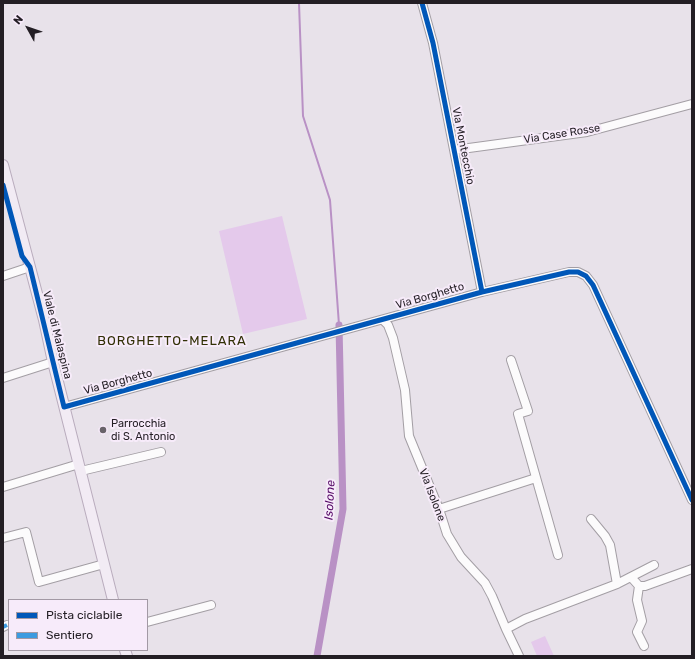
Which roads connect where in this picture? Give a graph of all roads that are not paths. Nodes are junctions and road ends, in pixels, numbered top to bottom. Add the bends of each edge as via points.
1 (422, 3) edge
2 (692, 104) edge
3 (454, 150) junction
4 (3, 165) edge
5 (30, 267) junction
6 (3, 276) edge
7 (482, 292) junction
8 (383, 320) junction
9 (511, 360) dead end
10 (53, 362) junction
11 (3, 378) edge
12 (64, 407) junction
13 (161, 452) dead end
14 (80, 468) junction
15 (536, 478) junction
16 (3, 487) edge
17 (692, 500) edge
18 (439, 509) junction
19 (591, 519) dead end
20 (3, 538) edge
21 (558, 555) dead end
22 (104, 564) junction
23 (654, 565) dead end
24 (692, 569) edge
25 (631, 577) junction
26 (617, 584) junction
27 (639, 586) junction
28 (113, 599) edge
29 (211, 605) dead end
30 (148, 622) edge
31 (506, 629) junction
32 (644, 646) dead end
33 (519, 656) edge

1 - 3 street, Via Montecchio via 433,43
2 - 3 street, Via Case Rosse via 587,132
3 - 7 street, Via Montecchio
4 - 5 main road, Viale di Malaspina
5 - 6 street
5 - 10 main road, Viale di Malaspina
7 - 8 street, Via Borghetto
7 - 17 street, Via Borghetto via 569,272 578,272 589,278
8 - 12 street, Via Borghetto
8 - 18 street, Via Isolone via 393,338 403,382 409,436
9 - 15 street via 528,411 518,414
10 - 11 street
10 - 12 main road, Viale di Malaspina
12 - 14 main road, Viale di Malaspina
13 - 14 street
14 - 16 street
14 - 22 main road, Viale di Malaspina
15 - 18 street
15 - 21 street
18 - 31 street, Via Isolone via 454,548 485,583
19 - 26 street via 610,545
20 - 22 street via 26,532 39,582
22 - 28 main road, Viale di Malaspina
23 - 25 street
24 - 27 street
25 - 26 street
25 - 27 street
26 - 31 street via 525,619
27 - 32 street via 637,600 642,621 637,632
29 - 30 street
31 - 33 street, Via Isolone

